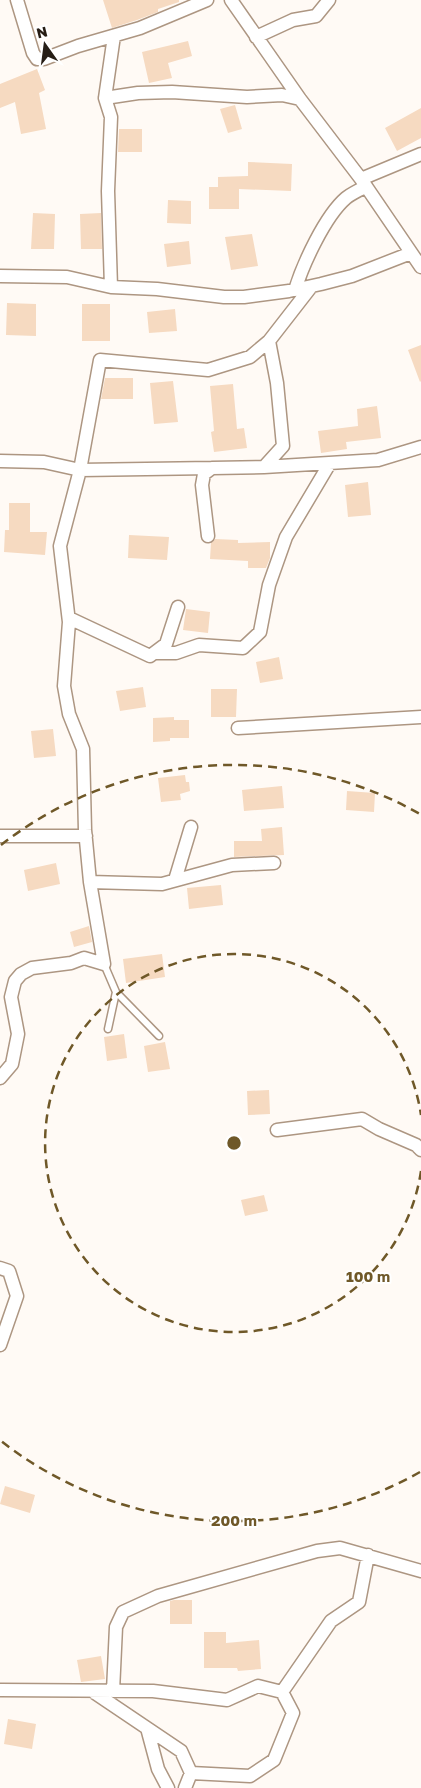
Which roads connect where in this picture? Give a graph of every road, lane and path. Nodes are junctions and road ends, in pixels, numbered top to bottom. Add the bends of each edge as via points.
1 (17, 0) edge
2 (207, 0) edge
3 (231, 0) edge
4 (329, 0) edge
5 (114, 36) junction
6 (256, 37) junction
7 (105, 98) junction
8 (300, 99) junction
9 (421, 154) edge
10 (364, 182) junction
11 (411, 253) junction
12 (421, 267) edge
13 (0, 276) edge
14 (311, 286) junction
15 (111, 287) junction
16 (292, 291) junction
17 (290, 315) junction
18 (269, 341) junction
19 (421, 447) edge
20 (0, 460) edge
21 (330, 463) junction
22 (264, 467) junction
23 (212, 468) junction
24 (80, 470) junction
25 (208, 536) dead end
26 (178, 607) dead end
27 (69, 618) junction
28 (154, 653) junction
29 (421, 717) edge
30 (238, 728) dead end
31 (191, 827) dead end
32 (0, 836) edge
33 (86, 836) junction
34 (274, 863) dead end
35 (175, 880) junction
36 (90, 882) junction
37 (104, 964) junction
38 (116, 992) junction
39 (12, 993) junction
40 (0, 999) edge
41 (108, 1028) dead end
42 (158, 1036) dead end
43 (0, 1078) edge
44 (277, 1130) dead end
45 (421, 1150) edge
46 (0, 1268) edge
47 (0, 1345) edge
48 (368, 1555) junction
49 (421, 1571) edge
50 (0, 1690) edge
51 (92, 1691) junction
52 (113, 1691) junction
53 (282, 1692) junction
54 (147, 1728) junction
55 (191, 1773) junction
56 (168, 1788) edge
57 (184, 1788) edge

1 - 5 street via 36,59
2 - 5 street
3 - 6 street
4 - 6 street via 316,16 293,20
5 - 7 street
6 - 8 street
7 - 8 street via 172,92 247,97 282,95
7 - 15 street via 111,117 108,191
8 - 10 street
9 - 10 street
10 - 11 street
10 - 16 street via 333,214
11 - 12 street
11 - 14 street via 352,276
13 - 15 street via 67,277
14 - 16 street
14 - 17 street
15 - 16 street via 224,297
16 - 17 street
17 - 18 street
18 - 22 street via 283,446
18 - 24 street via 250,357 208,370 100,360
19 - 21 street via 378,460
20 - 24 street via 44,462
21 - 22 street
21 - 28 street via 286,537 268,585 260,632 243,648 199,645 176,653
22 - 23 street
23 - 24 street
23 - 25 street via 204,474 202,485
24 - 27 street via 60,546
26 - 28 street via 166,644
27 - 28 street via 150,656
27 - 33 street via 64,686 69,714 83,749
29 - 30 street
31 - 35 street
32 - 33 street
33 - 36 street
34 - 35 street via 232,865
35 - 36 street via 162,884
36 - 37 street
37 - 38 lane
37 - 39 street via 84,958 32,968 15,981
38 - 41 lane
38 - 42 lane
39 - 40 street
39 - 43 street via 18,1034 12,1064
44 - 45 street via 362,1119
46 - 47 street via 9,1271 17,1296
48 - 49 street
48 - 52 street via 340,1548 317,1552 158,1596 123,1612 116,1627
48 - 53 street via 359,1602 331,1621
50 - 51 street
51 - 52 street
51 - 54 street
52 - 53 street via 227,1700 258,1686
53 - 55 street via 293,1713 274,1760 250,1776
54 - 55 street via 181,1751
54 - 56 street via 158,1769
55 - 57 street

